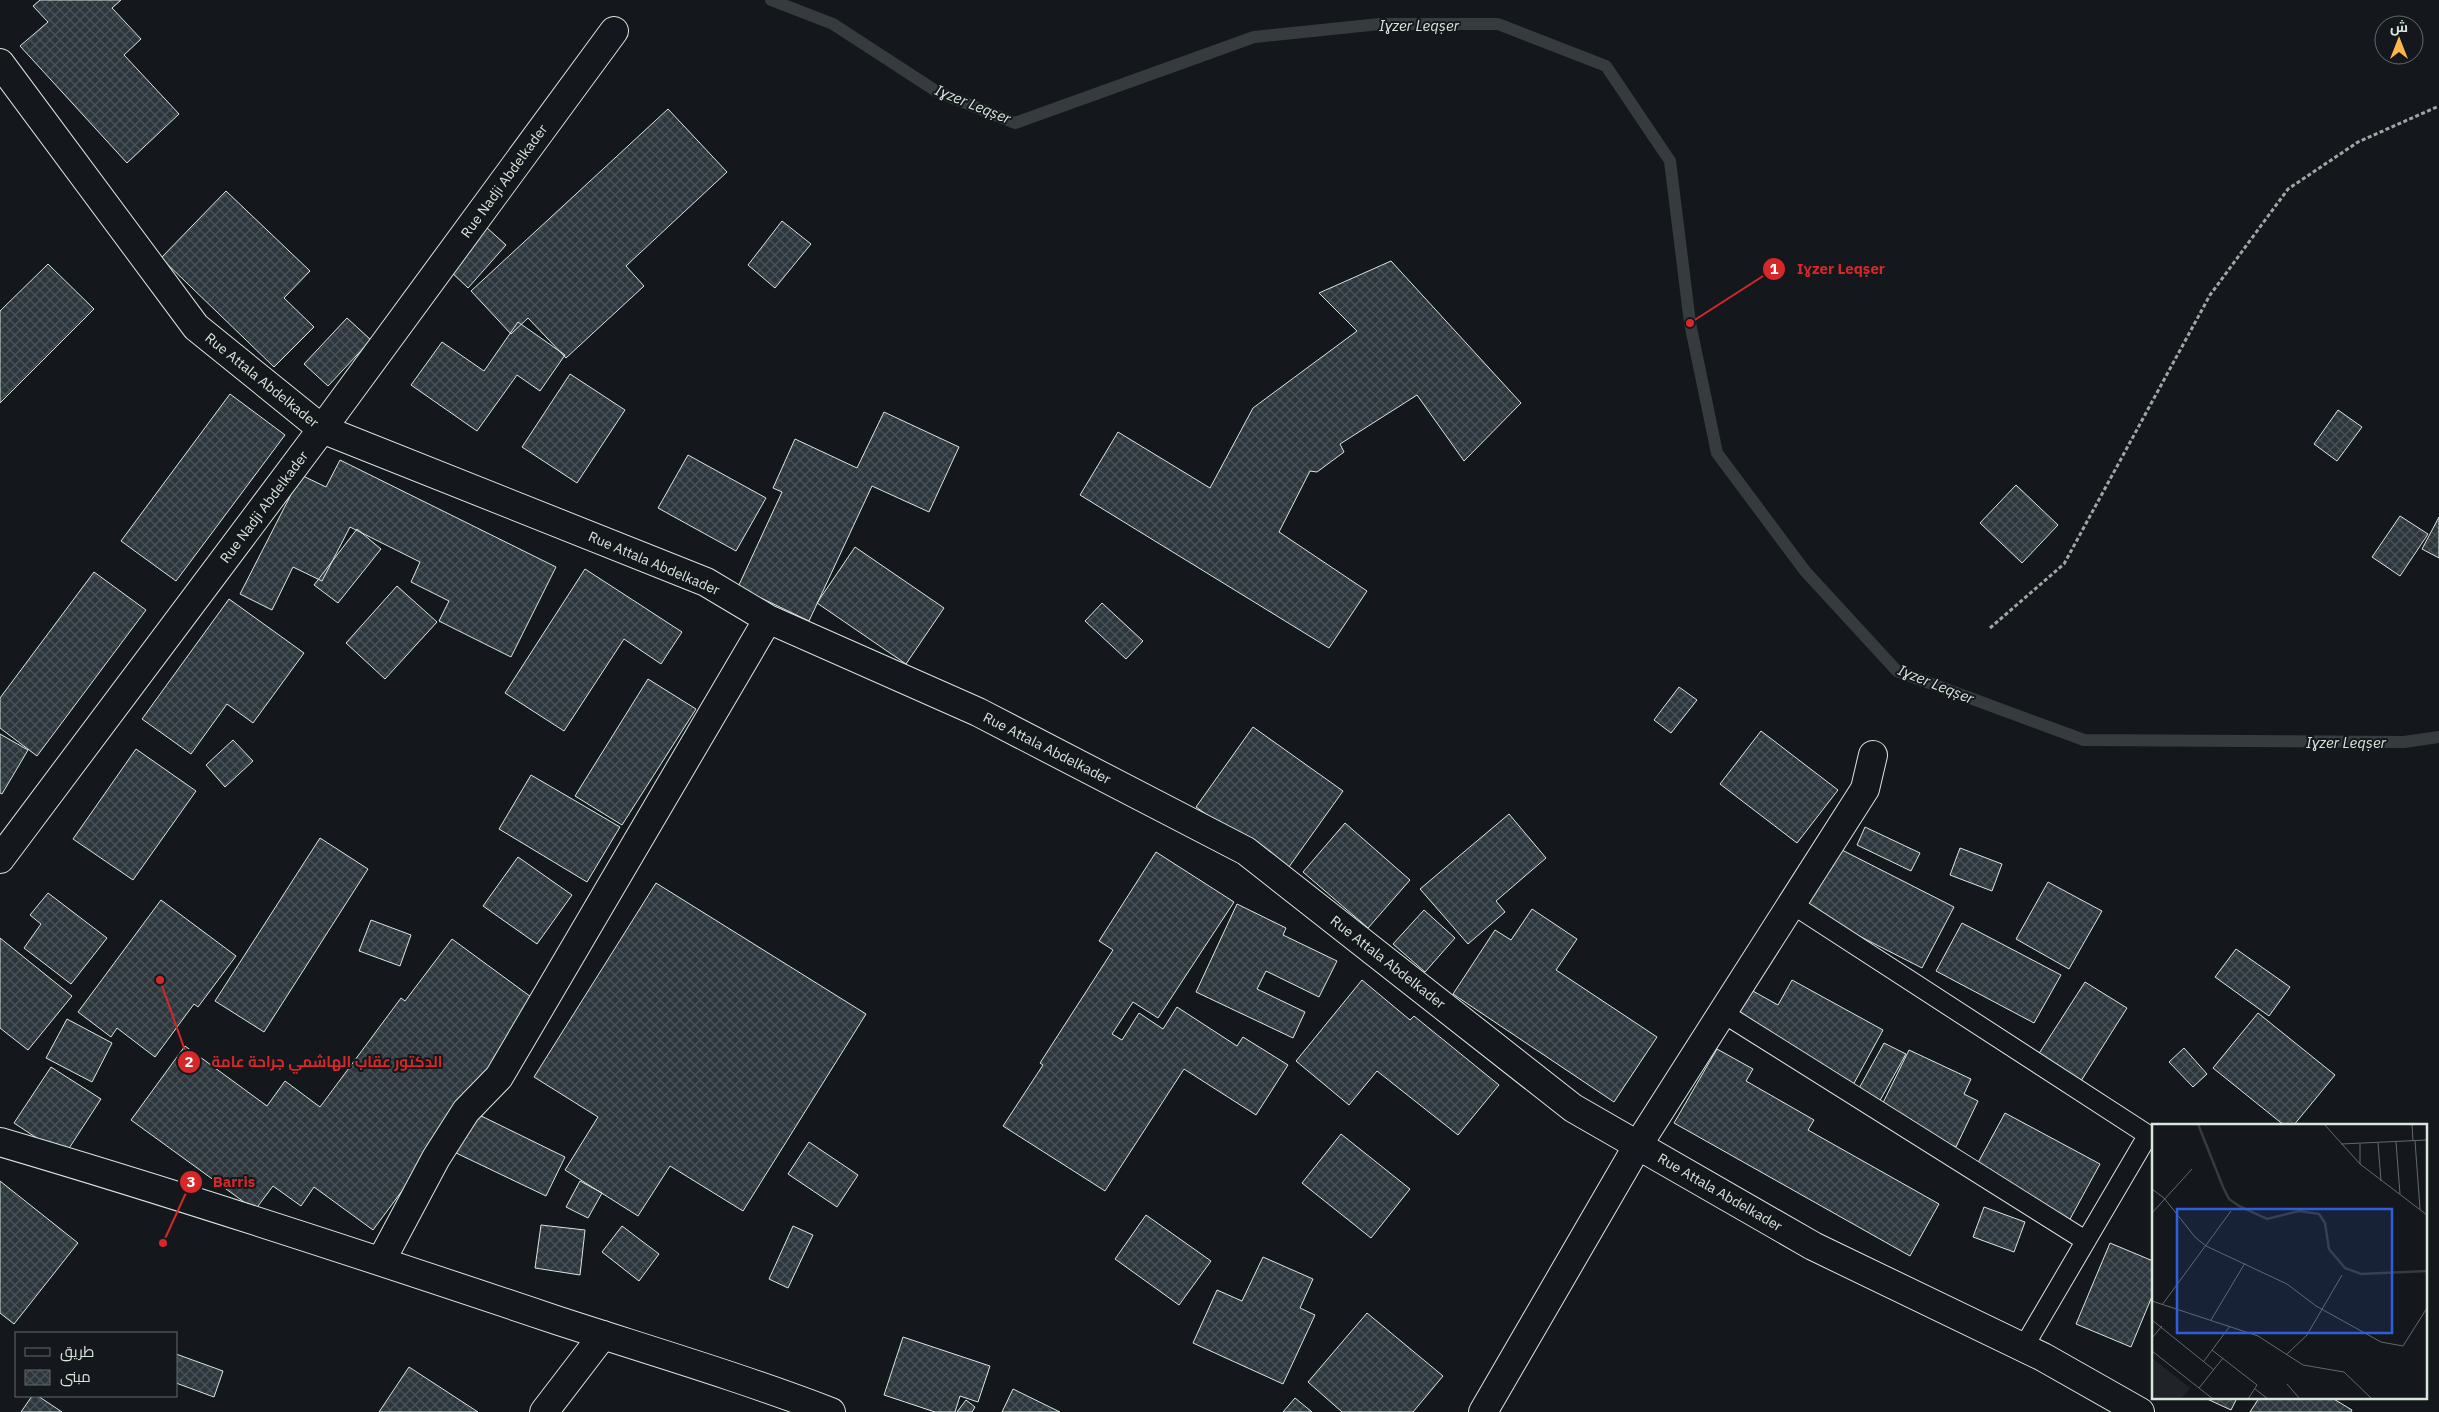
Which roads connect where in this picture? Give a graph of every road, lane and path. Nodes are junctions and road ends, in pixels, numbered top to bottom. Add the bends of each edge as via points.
1 (614, 31) dead end
2 (0, 63) edge
3 (2439, 106) edge
4 (322, 429) junction
5 (768, 619) junction
6 (1990, 628) dead end
7 (1873, 755) dead end
8 (0, 859) edge
9 (1792, 904) junction
10 (1723, 1013) junction
11 (0, 1142) edge
12 (1638, 1145) junction
13 (2086, 1241) junction
14 (381, 1261) junction
15 (603, 1335) junction
16 (2023, 1348) junction
17 (544, 1412) edge
18 (830, 1412) edge
19 (1484, 1412) edge
20 (2140, 1412) edge

1 - 4 street, Rue Nadji Abdelkader
2 - 4 street, Rue Attala Abdelkader via 196,327
3 - 6 path via 2358,142 2288,189 2210,296 2064,564
4 - 5 street, Rue Attala Abdelkader via 706,582
4 - 8 street, Rue Nadji Abdelkader
5 - 12 street, Rue Attala Abdelkader via 978,712 1246,851 1573,1108
5 - 14 street via 499,1077 466,1110 436,1158
7 - 9 street via 1866,789
9 - 10 street
9 - 13 lane via 2148,1136
10 - 12 street
10 - 13 lane
11 - 14 street via 134,1181
12 - 16 street, Rue Attala Abdelkader via 1813,1246
12 - 19 street
13 - 16 lane
14 - 15 street
15 - 17 street
15 - 18 street via 759,1384
16 - 20 street, Rue Attala Abdelkader

